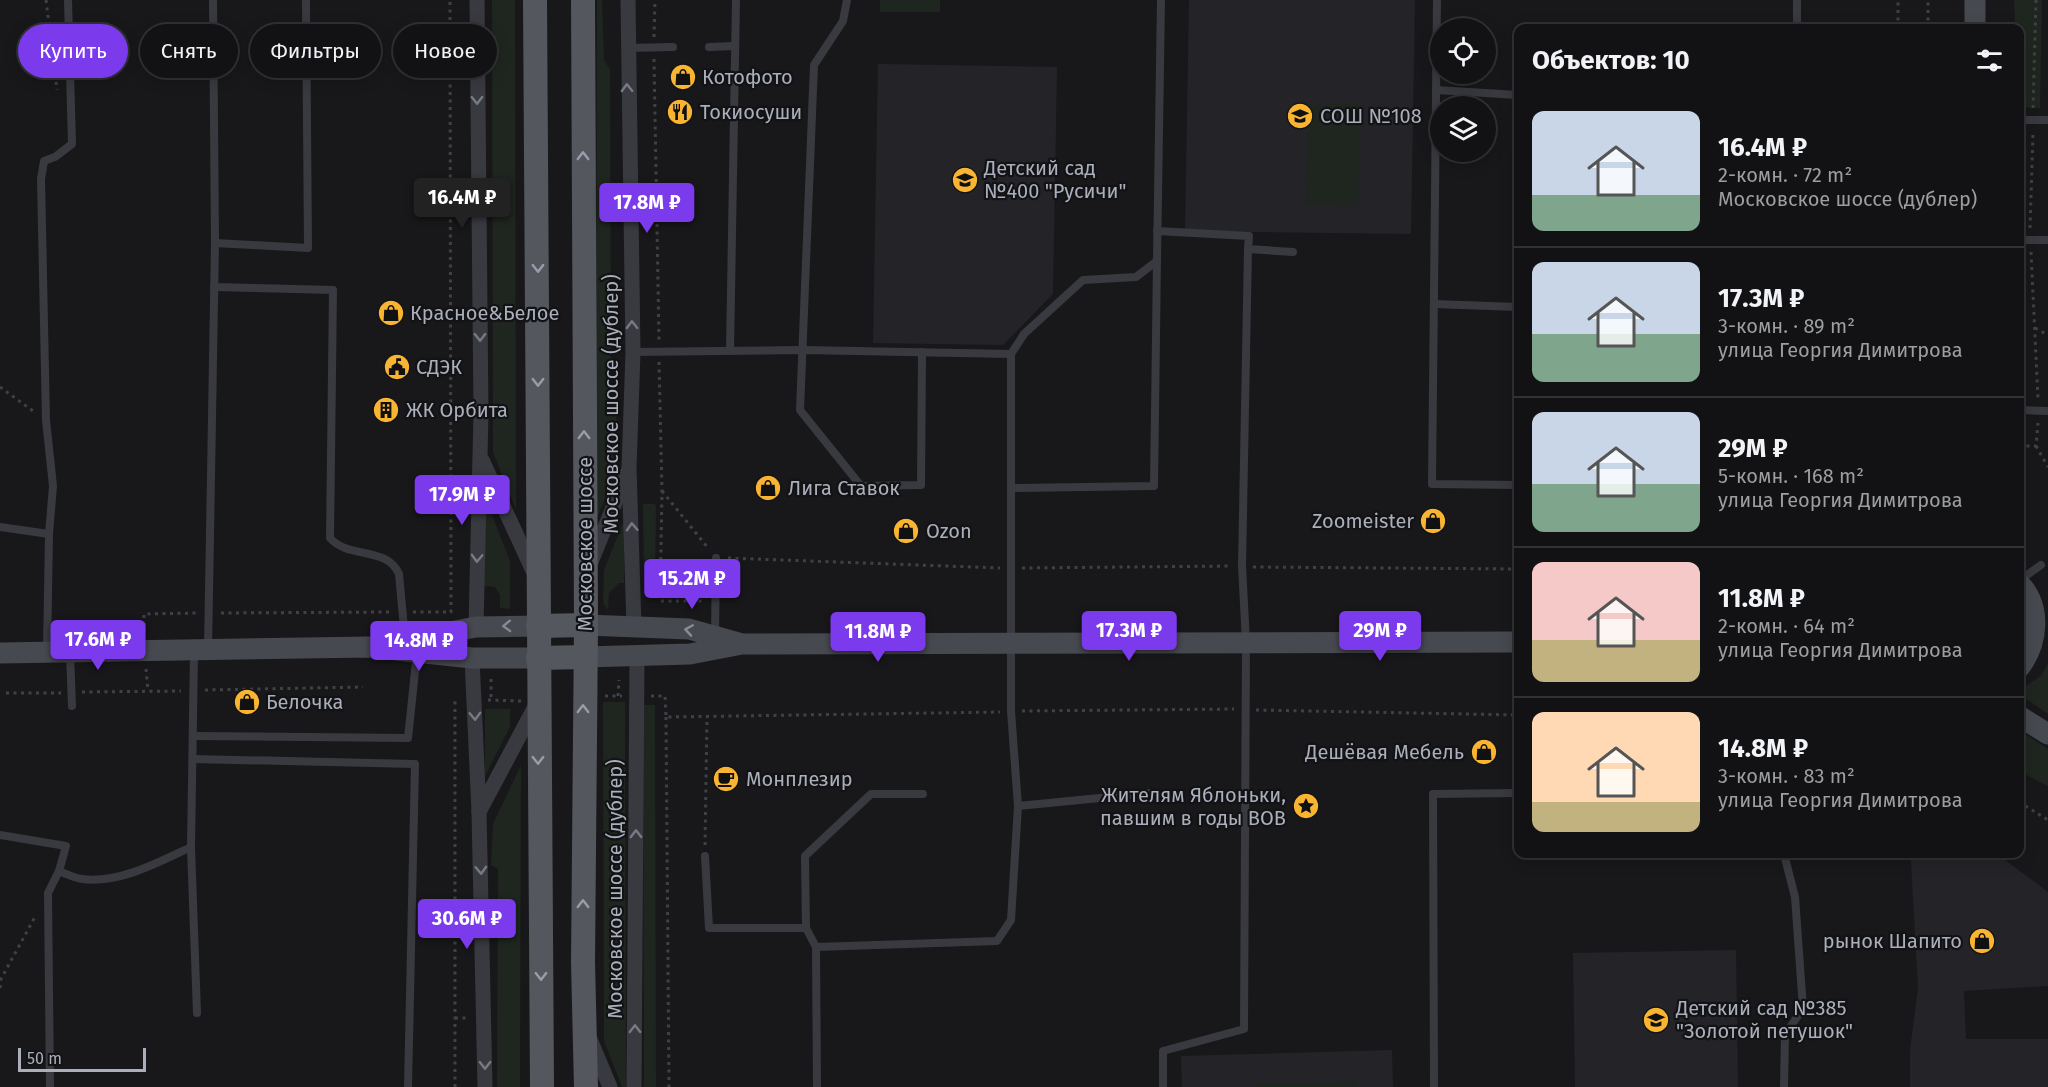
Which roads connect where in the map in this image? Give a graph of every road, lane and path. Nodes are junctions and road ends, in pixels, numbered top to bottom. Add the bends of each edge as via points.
1 (46, 0) edge
2 (68, 0) edge
3 (213, 0) edge
4 (306, 0) edge
5 (450, 0) edge
6 (477, 0) edge
7 (535, 0) edge
8 (583, 0) edge
9 (628, 0) edge
10 (655, 0) edge
11 (736, 0) edge
12 (847, 0) edge
13 (1161, 0) edge
14 (1437, 0) edge
15 (1797, 0) edge
16 (1898, 0) edge
17 (1928, 0) edge
18 (1975, 0) edge
19 (450, 24) edge
20 (1797, 24) edge
21 (1898, 24) edge
22 (1928, 24) edge
23 (1975, 24) edge
24 (734, 46) junction
25 (672, 47) dead end
26 (709, 47) dead end
27 (627, 48) junction
28 (654, 48) junction
29 (451, 78) edge
30 (1436, 90) junction
31 (57, 93) dead end
32 (1514, 95) edge
33 (2024, 120) edge
34 (2048, 120) edge
35 (1157, 231) junction
36 (2024, 240) edge
37 (2048, 240) edge
38 (215, 243) junction
39 (1248, 249) junction
40 (1293, 252) dead end
41 (1157, 261) junction
42 (214, 287) junction
43 (1434, 304) junction
44 (1514, 307) edge
45 (2035, 328) dead end
46 (2048, 335) edge
47 (659, 350) junction
48 (730, 350) junction
49 (803, 350) junction
50 (633, 352) junction
51 (922, 352) junction
52 (1011, 354) junction
53 (0, 387) edge
54 (2024, 410) edge
55 (2048, 411) edge
56 (451, 412) junction
57 (467, 412) dead end
58 (46, 420) junction
59 (2036, 446) dead end
60 (480, 458) junction
61 (2048, 467) edge
62 (629, 468) junction
63 (1514, 485) edge
64 (1011, 488) junction
65 (662, 491) junction
66 (0, 528) edge
67 (49, 534) junction
68 (716, 558) junction
69 (2041, 565) dead end
70 (1242, 566) junction
71 (1011, 568) junction
72 (1514, 569) edge
73 (585, 577) junction
74 (538, 581) junction
75 (2024, 587) edge
76 (2024, 589) edge
77 (662, 592) junction
78 (2024, 592) edge
79 (644, 593) dead end
80 (458, 596) dead end
81 (451, 597) junction
82 (715, 601) junction
83 (403, 612) junction
84 (208, 613) junction
85 (2048, 623) edge
86 (586, 625) junction
87 (538, 626) junction
88 (476, 627) junction
89 (634, 627) junction
90 (715, 636) junction
91 (1246, 642) junction
92 (1514, 642) edge
93 (1013, 643) junction
94 (742, 644) junction
95 (412, 646) junction
96 (201, 650) junction
97 (145, 651) junction
98 (47, 652) junction
99 (70, 652) junction
100 (0, 653) edge
101 (638, 656) junction
102 (585, 657) junction
103 (538, 658) junction
104 (2024, 660) edge
105 (482, 662) junction
106 (148, 691) dead end
107 (608, 696) dead end
108 (624, 696) dead end
109 (647, 696) dead end
110 (466, 700) dead end
111 (486, 700) dead end
112 (491, 700) junction
113 (507, 701) dead end
114 (537, 702) junction
115 (72, 706) dead end
116 (1244, 709) junction
117 (1011, 711) junction
118 (1514, 715) edge
119 (666, 717) junction
120 (707, 717) junction
121 (2024, 719) edge
122 (2048, 734) edge
123 (193, 736) junction
124 (193, 759) junction
125 (1151, 793) dead end
126 (1514, 793) edge
127 (923, 794) dead end
128 (2024, 805) edge
129 (1018, 806) junction
130 (479, 812) junction
131 (2048, 820) edge
132 (0, 835) edge
133 (191, 847) junction
134 (705, 856) joint
135 (1785, 858) edge
136 (59, 871) junction
137 (48, 893) junction
138 (806, 928) junction
139 (816, 947) junction
140 (0, 988) edge
141 (197, 1013) dead end
142 (454, 1018) junction
143 (467, 1018) dead end
144 (585, 1029) junction
145 (50, 1087) edge
146 (408, 1087) edge
147 (455, 1087) edge
148 (485, 1087) edge
149 (542, 1087) edge
150 (586, 1087) edge
151 (610, 1087) edge
152 (634, 1087) edge
153 (669, 1087) edge
154 (817, 1087) edge
155 (1163, 1087) edge
156 (1434, 1087) edge
157 (1784, 1087) edge

1 - 31 path
2 - 58 lane via 72,144 44,161 42,168
3 - 38 lane
4 - 38 lane via 308,248
5 - 19 path
6 -> 60 street
7 -> 74 main road
73 -> 8 main road, Московское шоссе
9 - 27 street, Московское шоссе (дублер)
10 - 28 path
11 - 24 lane
12 - 49 lane via 843,21 814,65
13 - 35 lane
14 - 30 lane
15 - 20 lane
16 - 21 path
17 - 22 path
18 - 23 main road
24 - 26 lane
24 - 48 lane
25 - 28 lane
27 - 28 lane
50 -> 27 street, Московское шоссе (дублер)
28 - 47 path
29 - 56 path
30 - 32 lane
30 - 43 lane
33 - 34 lane
35 - 39 lane via 1249,236
35 - 41 lane
36 - 37 lane
38 - 42 lane
39 - 40 lane
39 - 70 lane
41 - 52 lane via 1136,277 1083,280 1024,334
41 - 64 lane via 1154,486
42 - 83 lane via 333,290 330,538 336,545 385,558 395,565
42 - 84 lane
43 - 44 lane
43 - 63 lane via 1432,484
45 - 46 path
47 - 48 lane
47 - 50 lane
47 - 65 path
48 - 49 lane
49 - 51 lane
49 - 51 lane via 800,410 861,486 921,485
50 - 62 street, Московское шоссе (дублер)
51 - 52 lane
52 - 64 lane
53 - 58 path
54 - 55 lane
56 - 57 path
56 - 81 path
58 - 67 lane via 53,486
59 - 61 path
60 - 74 street
60 -> 88 street
62 - 73 street
89 -> 62 street, Московское шоссе (дублер)
64 - 71 lane
65 - 68 path
65 - 77 path
66 - 67 lane
67 - 98 lane
68 - 71 path
68 - 82 lane
69 - 75 lane
70 - 71 path
70 - 72 path
70 - 91 lane
71 - 93 lane
73 - 86 main road, Московское шоссе
74 - 87 main road
76 - 85 main road
77 - 79 path
77 - 82 path via 660,601
78 - 104 main road via 2035,630
80 - 81 path
81 - 83 path via 451,612
82 - 90 lane
83 - 84 path
83 - 95 lane
84 - 96 lane
84 - 97 path via 144,614
86 - 87 main road
86 - 89 main road
86 - 102 main road, Московское шоссе
87 -> 88 main road
87 - 103 main road
88 - 95 main road
90 -> 89 main road via 689,629
90 - 94 main road
91 - 92 main road
91 - 93 main road
91 - 116 lane
93 - 94 main road
93 - 117 lane
94 - 101 main road via 690,654
95 - 96 main road
95 - 105 main road
95 - 123 lane via 408,738
96 - 97 main road
96 - 123 lane
97 - 99 main road
97 - 106 path
98 - 99 main road
98 - 100 main road
99 - 115 lane
101 - 102 main road
152 -> 101 street, Московское шоссе (дублер)
102 - 103 main road
144 -> 102 main road, Московское шоссе
103 - 105 main road
103 - 114 main road
105 - 112 path
105 -> 130 street
107 - 108 path
109 - 119 path via 665,696
110 - 142 path via 455,700
111 - 112 path
112 - 113 path
114 - 130 street
114 -> 149 main road
116 - 117 path
116 - 118 path
116 - 155 lane via 1244,1029 1163,1051
117 - 120 path
117 - 129 lane
119 - 120 path
119 - 153 path
120 - 134 path
121 - 122 main road
123 - 124 lane
124 - 133 lane
124 - 146 lane via 416,765
125 - 129 lane
126 - 156 lane via 1433,794
127 - 138 lane via 871,794 805,856
128 - 131 path
129 - 139 lane via 1011,920 997,942
130 -> 148 street
132 - 136 lane via 66,846
133 - 136 lane via 141,870 104,878 82,879
133 - 141 lane
134 - 138 lane via 709,928
135 - 157 lane via 1795,897 1803,1008 1785,1035
136 - 137 lane
137 - 140 path via 1,979
137 - 145 lane
138 - 139 lane
139 - 154 lane
142 - 143 path
142 - 147 path
144 - 150 main road, Московское шоссе
144 - 151 street

